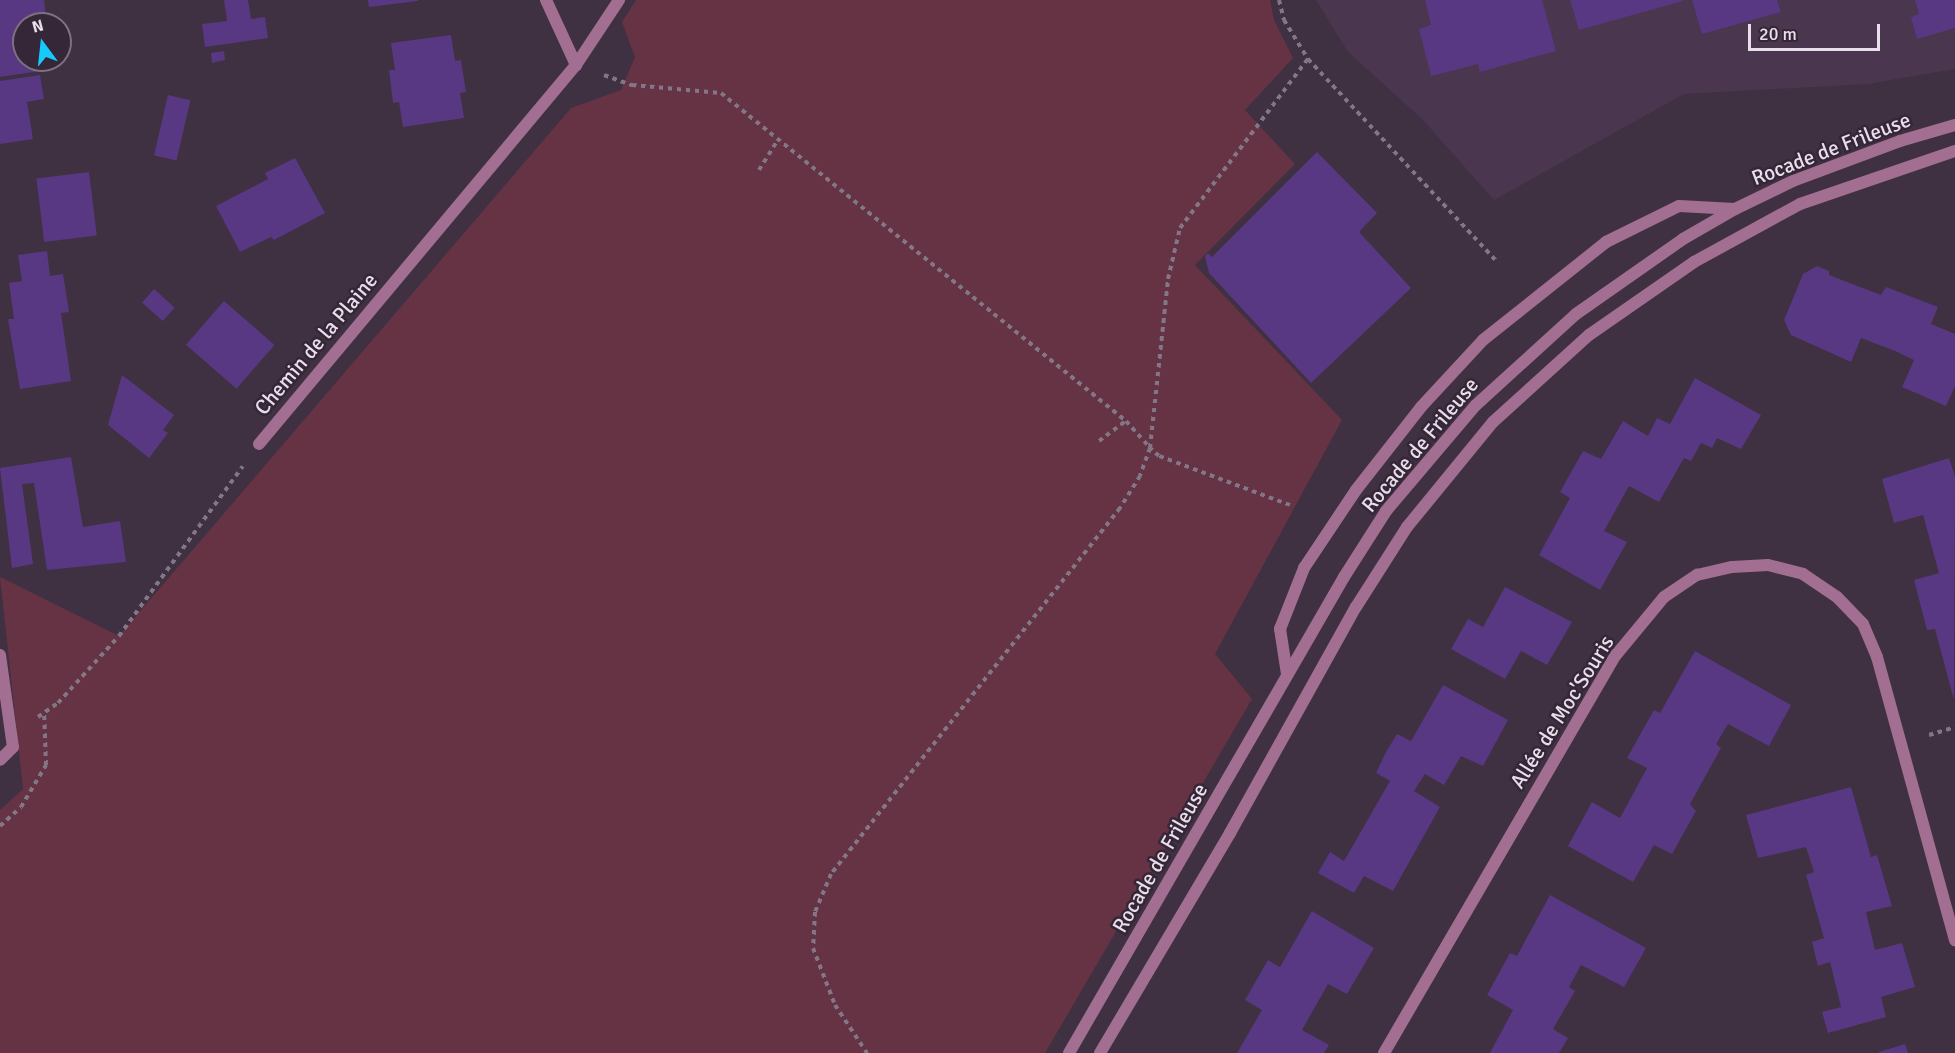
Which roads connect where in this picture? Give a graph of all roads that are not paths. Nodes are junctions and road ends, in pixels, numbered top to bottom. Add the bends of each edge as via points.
1 (546, 0) edge
2 (619, 0) edge
3 (576, 65) junction
4 (1955, 125) edge
5 (1955, 151) edge
6 (1736, 209) junction
7 (259, 444) road end
8 (0, 655) edge
9 (1287, 675) junction
10 (0, 760) edge
11 (1955, 940) edge
12 (1069, 1053) edge
13 (1100, 1053) edge
14 (1384, 1053) edge

1 - 3 street
2 - 3 street, Chemin de la Plaine
3 - 7 street, Chemin de la Plaine
4 - 6 street, Rocade de Frileuse via 1899,141 1792,181
5 - 13 street, Rocade de Frileuse via 1800,204 1694,262 1588,335 1493,422 1407,527 1363,597
6 - 9 street, Rocade de Frileuse via 1683,239 1576,314 1476,405 1386,511
6 - 9 street via 1679,206 1606,242 1483,340 1399,435 1356,490 1304,568 1280,630
8 - 10 street via 13,747
9 - 12 street, Rocade de Frileuse
11 - 14 street, Allée de Moc'Souris via 1876,657 1863,624 1838,597 1803,574 1768,565 1732,567 1697,575 1664,597 1616,655

